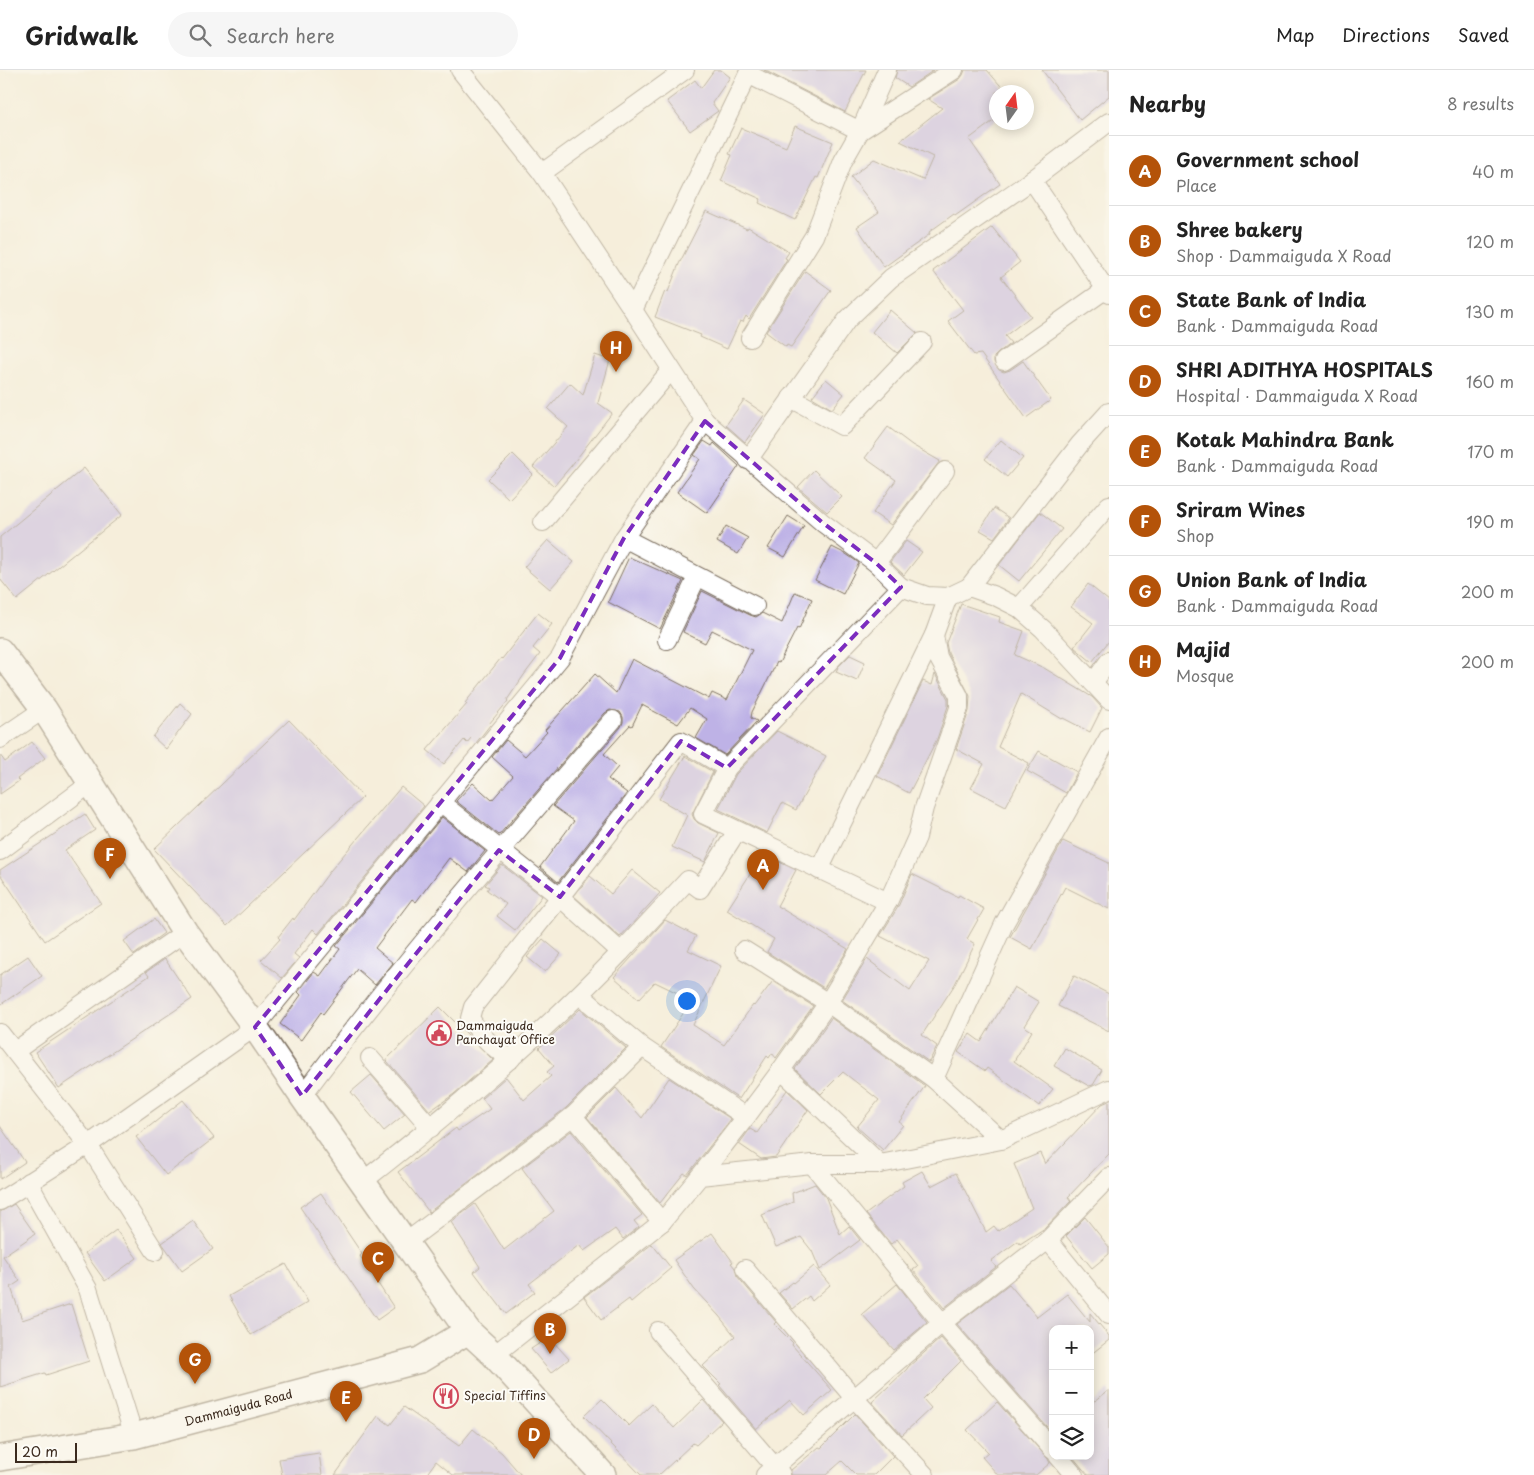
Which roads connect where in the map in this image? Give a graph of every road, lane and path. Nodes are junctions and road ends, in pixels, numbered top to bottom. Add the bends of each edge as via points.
1 (460, 70) edge
2 (685, 70) edge
3 (887, 70) edge
4 (954, 70) edge
5 (749, 72) edge
6 (1109, 122) edge
7 (860, 131) junction
8 (542, 173) junction
9 (1032, 180) junction
10 (1108, 291) edge
11 (633, 310) junction
12 (750, 338) dead end
13 (922, 342) dead end
14 (1004, 362) dead end
15 (671, 370) junction
16 (791, 398) junction
17 (1109, 412) edge
18 (705, 421) junction
19 (748, 460) junction
20 (945, 470) dead end
21 (1109, 505) edge
22 (543, 522) dead end
23 (624, 538) junction
24 (876, 563) junction
25 (697, 577) junction
26 (901, 587) junction
27 (970, 587) junction
28 (948, 597) junction
29 (755, 606) dead end
30 (1019, 608) junction
31 (934, 635) junction
32 (667, 640) dead end
33 (0, 650) edge
34 (1109, 661) edge
35 (1093, 683) junction
36 (1109, 700) edge
37 (44, 709) junction
38 (612, 720) dead end
39 (1109, 737) edge
40 (0, 739) edge
41 (727, 768) junction
42 (91, 783) junction
43 (440, 802) junction
44 (737, 831) junction
45 (499, 850) junction
46 (0, 851) edge
47 (819, 870) junction
48 (560, 897) junction
49 (888, 902) junction
50 (185, 932) junction
51 (744, 950) dead end
52 (621, 952) junction
53 (580, 995) junction
54 (828, 1003) junction
55 (255, 1027) junction
56 (0, 1033) edge
57 (642, 1047) junction
58 (15, 1051) junction
59 (370, 1058) dead end
60 (510, 1059) junction
61 (781, 1070) junction
62 (934, 1079) junction
63 (1109, 1089) edge
64 (302, 1096) junction
65 (573, 1116) junction
66 (746, 1117) junction
67 (431, 1128) junction
68 (1001, 1140) junction
69 (88, 1145) junction
70 (812, 1164) junction
71 (880, 1164) junction
72 (700, 1176) junction
73 (28, 1182) junction
74 (362, 1182) junction
75 (1105, 1187) edge
76 (0, 1201) edge
77 (662, 1222) junction
78 (1048, 1240) junction
79 (405, 1243) junction
80 (155, 1251) dead end
81 (746, 1269) dead end
82 (1109, 1315) edge
83 (942, 1323) junction
84 (468, 1331) junction
85 (658, 1331) dead end
86 (494, 1354) junction
87 (854, 1398) junction
88 (134, 1436) junction
89 (1049, 1445) edge
90 (0, 1458) edge
91 (1061, 1460) edge
92 (774, 1472) edge
93 (602, 1475) edge
94 (925, 1475) edge
95 (1074, 1475) edge

1 - 8 street
2 - 8 street
3 - 7 street
4 - 7 street
5 - 7 street
5 - 11 street
6 - 9 street
7 - 12 street via 843,161 814,236
8 - 11 street
9 - 10 street
9 - 16 street via 891,278 847,320
10 - 14 street
11 - 15 street
13 - 16 street via 842,426
15 - 18 street
15 - 22 street
16 - 19 street
17 - 27 street via 1080,444
18 - 19 street
18 - 23 street
19 - 24 street
20 - 24 street
21 - 30 street
23 - 25 street
23 - 43 street via 560,658
24 - 26 street
25 - 29 street
25 - 32 street
26 - 28 street via 927,596
26 - 41 street
27 - 28 street
27 - 30 street
28 - 31 street
30 - 35 street
31 - 47 street
31 - 49 street via 938,657 959,696 959,708 917,837
33 - 37 street
34 - 35 street
35 - 36 street
37 - 40 street
37 - 42 street
38 - 45 street
39 - 62 street via 1004,924
41 - 44 street via 702,814
41 - 48 street via 681,741
42 - 46 street
42 - 50 street
43 - 45 street
43 - 55 street
44 - 47 street
44 - 52 street via 700,890 688,880
45 - 48 street
45 - 64 street via 348,1034
47 - 49 street
48 - 52 street
48 - 60 street via 473,1007 470,1018 480,1034
49 - 54 street
50 - 55 street
50 - 58 street
51 - 54 street
52 - 53 street
53 - 57 street
53 - 60 street
54 - 61 street
54 - 62 street
55 - 64 street
55 - 69 street
56 - 58 street
57 - 65 street
57 - 66 street
58 - 69 street
59 - 67 street
60 - 67 street
61 - 66 street
61 - 71 street
62 - 68 street
63 - 68 street
64 - 74 street
65 - 77 street
65 - 79 street
66 - 72 street
67 - 74 street
68 - 71 street
69 - 73 street
69 - 80 street
70 - 71 street
70 - 72 street
70 - 83 street
72 - 77 street
73 - 76 street
73 - 88 street via 88,1289
74 - 79 street
75 - 78 street
77 - 86 street
78 - 82 street
78 - 83 street
79 - 84 street
81 - 87 street
83 - 87 street
83 - 89 street
84 - 86 street
84 - 88 street, Dammaiguda Road via 420,1360
85 - 92 street
86 - 93 street
87 - 92 street
87 - 94 street
88 - 90 street, Dammaiguda Road
91 - 95 street

